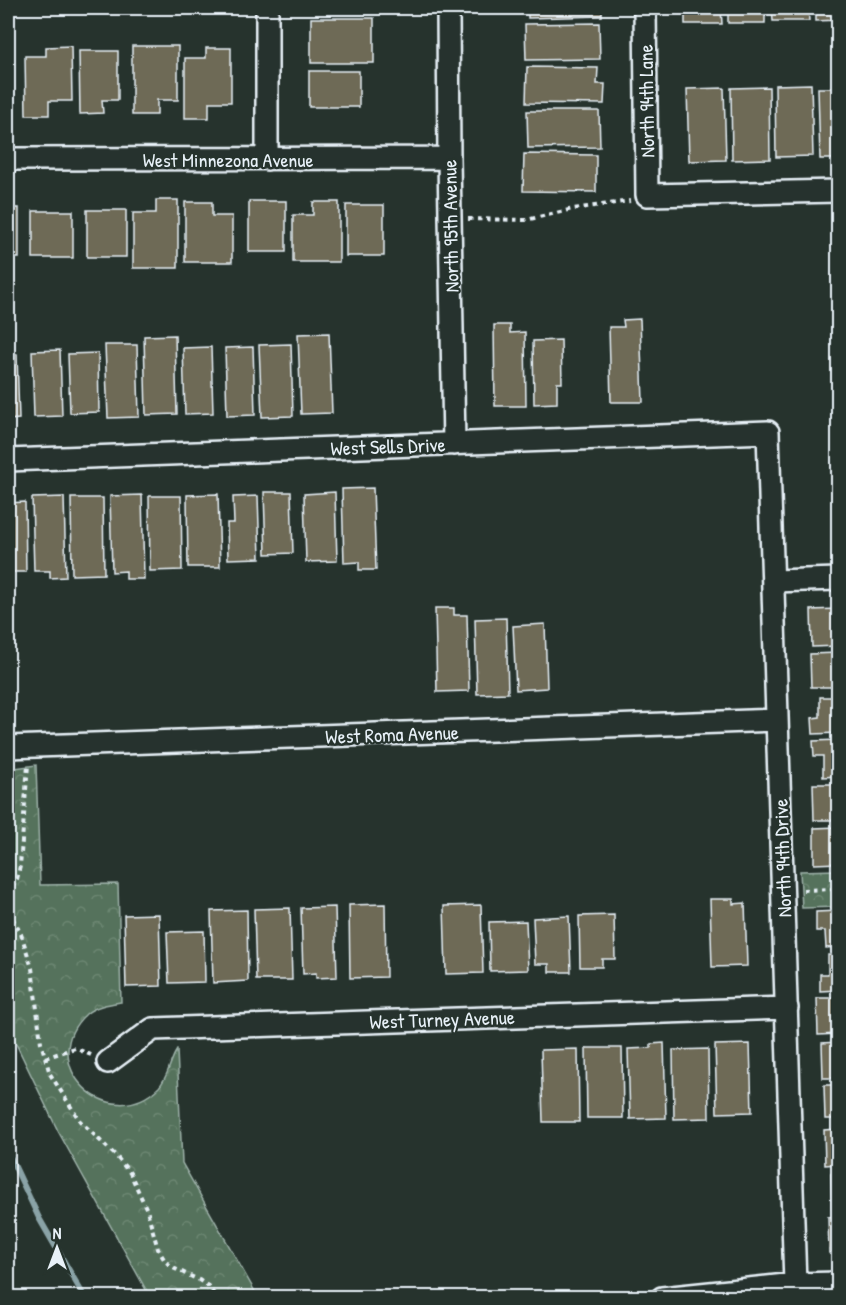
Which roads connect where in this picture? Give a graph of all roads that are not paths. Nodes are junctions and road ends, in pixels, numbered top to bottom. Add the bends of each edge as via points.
1 (267, 8) edge
2 (448, 8) edge
3 (645, 8) edge
4 (448, 158) junction
5 (8, 159) edge
6 (267, 159) junction
7 (838, 191) edge
8 (768, 432) joint
9 (454, 444) junction
10 (8, 460) edge
11 (838, 579) edge
12 (773, 581) junction
13 (777, 720) junction
14 (18, 747) edge
15 (786, 1008) junction
16 (108, 1062) road end
17 (838, 1283) edge
18 (795, 1284) junction
19 (662, 1298) edge

1 - 6 street
2 - 4 street, North 95th Avenue
3 - 7 street, North 94th Lane via 647,195
4 - 6 street, West Minnezona Avenue
4 - 9 street, North 95th Avenue
5 - 6 street, West Minnezona Avenue
8 - 9 street, West Sells Drive
8 - 12 street, North 94th Drive
9 - 10 street, West Sells Drive
11 - 12 street
12 - 13 street, North 94th Drive
13 - 14 street, West Roma Avenue
13 - 15 street, North 94th Drive
15 - 16 street, West Turney Avenue via 153,1029
15 - 18 street, North 94th Drive
17 - 18 street
18 - 19 street

